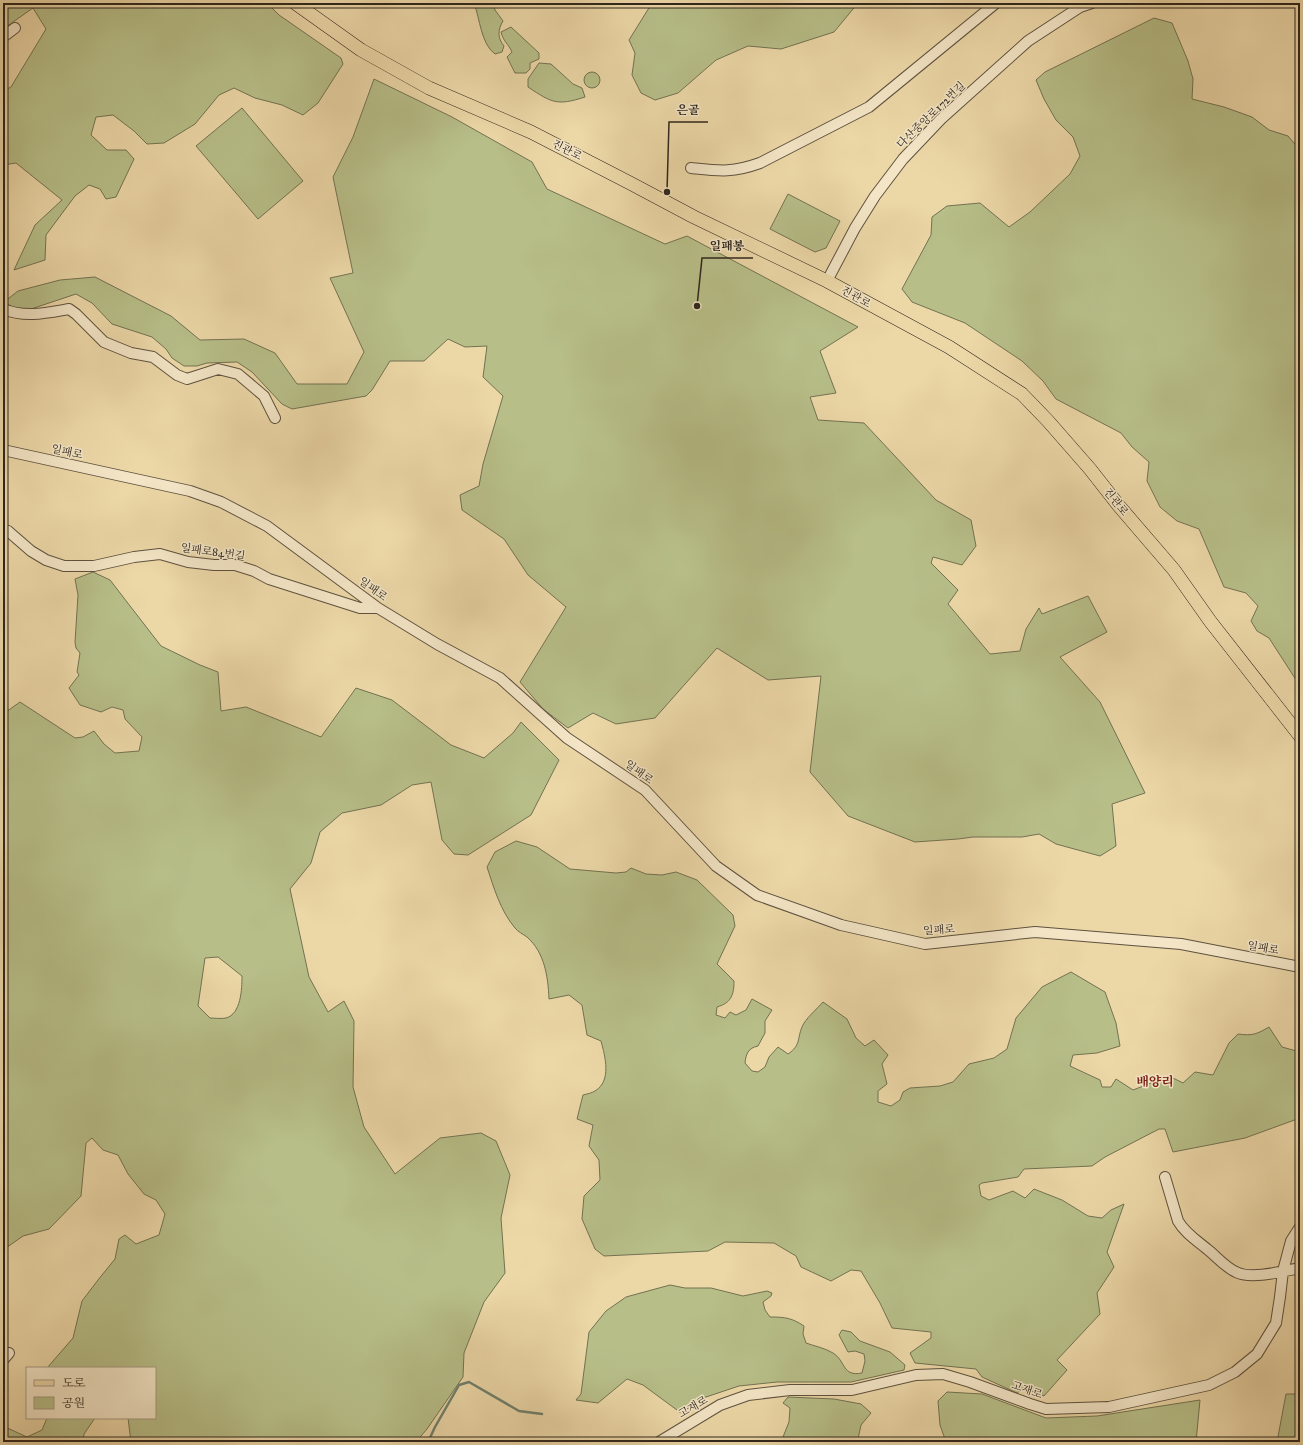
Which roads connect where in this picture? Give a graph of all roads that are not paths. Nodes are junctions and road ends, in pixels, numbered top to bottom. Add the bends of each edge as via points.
1 (296, 3) edge
2 (996, 3) edge
3 (1092, 3) edge
4 (15, 28) dead end
5 (3, 37) edge
6 (691, 168) dead end
7 (827, 281) junction
8 (3, 309) edge
9 (276, 418) dead end
10 (3, 450) edge
11 (3, 529) edge
12 (378, 608) junction
13 (1300, 736) edge
14 (1300, 966) edge
15 (1166, 1177) dead end
16 (1300, 1227) edge
17 (1300, 1268) edge
18 (1283, 1271) junction
19 (659, 1442) edge

1 - 7 main road, 진관로 via 362,50 429,88 531,132 694,218
2 - 6 street via 869,107 851,117 749,167 728,171
3 - 7 street, 다산중앙로172번길 via 1080,7 1028,41 941,119 903,159 875,196
4 - 5 street
7 - 13 main road, 진관로 via 948,347 1022,394 1090,469 1174,570 1210,621
8 - 9 street via 22,315 69,309 104,342 131,353 152,357 187,379 218,369 238,374 264,396
10 - 12 street, 일패로 via 190,492 221,502 267,526
11 - 12 street, 일패로84번길 via 32,552 64,566 94,566 160,554 188,562 235,565 254,570 269,579 360,608
12 - 14 street, 일패로 via 500,678 567,738 645,790 716,866 757,895 840,925 925,944 1035,932 1182,944
15 - 18 street via 1181,1226 1233,1271 1253,1275
16 - 18 street, 고재로 via 1291,1241
17 - 18 street
18 - 19 street, 고재로 via 1276,1323 1257,1354 1235,1372 1209,1385 1109,1407 1046,1409 943,1374 916,1374 852,1390 790,1390 748,1395 720,1405

